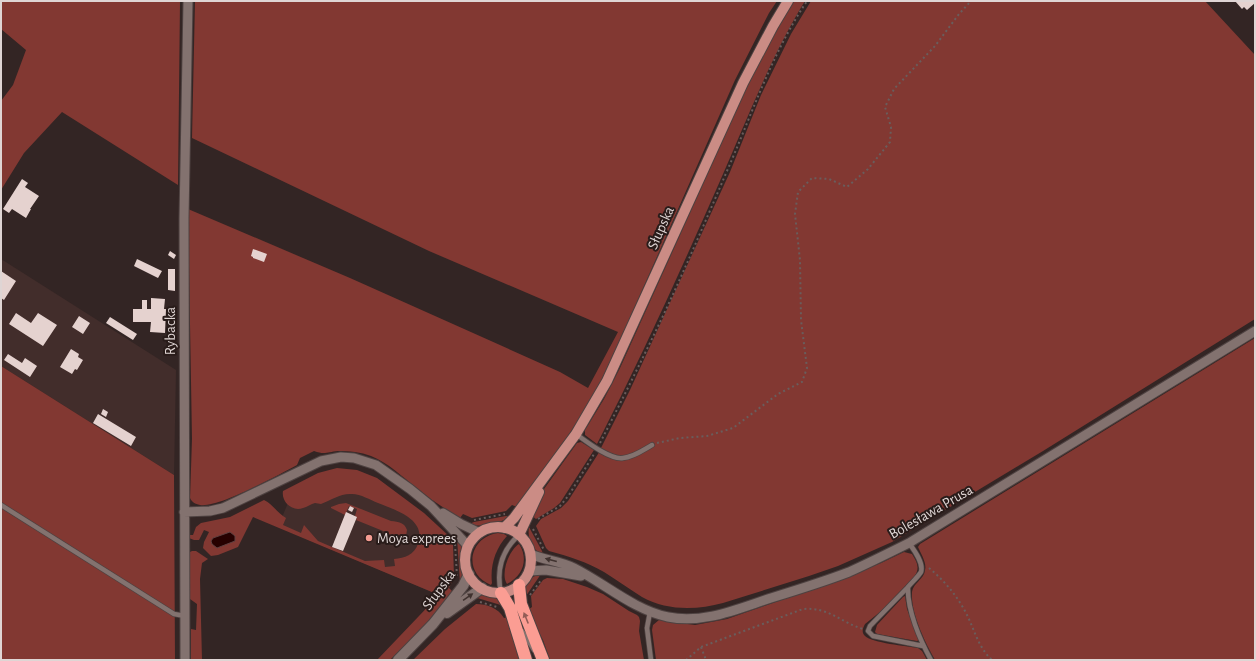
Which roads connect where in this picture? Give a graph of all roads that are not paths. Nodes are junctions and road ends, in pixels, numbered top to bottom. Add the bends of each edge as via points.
1 (188, 1) edge
2 (788, 1) edge
3 (1255, 331) edge
4 (576, 434) junction
5 (652, 445) road end
6 (554, 464) junction
7 (1, 505) edge
8 (431, 506) junction
9 (184, 512) junction
10 (504, 528) junction
11 (480, 533) junction
12 (519, 535) junction
13 (909, 543) junction
14 (468, 546) junction
15 (530, 554) junction
16 (529, 572) junction
17 (469, 574) junction
18 (596, 580) junction
19 (519, 586) junction
20 (908, 587) junction
21 (482, 588) junction
22 (501, 593) junction
23 (514, 609) junction
24 (650, 612) junction
25 (185, 616) junction
26 (433, 624) junction
27 (923, 646) junction
28 (185, 660) edge
29 (398, 660) edge
30 (526, 660) edge
31 (542, 660) edge
32 (651, 660) edge
33 (931, 660) edge

1 - 9 street, Rybacka via 184,218
2 - 4 main road, Słupska via 743,83 615,366
3 - 13 street, Bolesława Prusa
4 - 5 lane via 619,459
4 - 6 main road, Słupska
6 - 10 main road, Słupska
6 - 12 main road, Słupska
7 - 25 lane via 174,614
8 - 9 street via 376,465 360,459 340,457 316,463 223,508
8 - 11 street
8 - 14 street
9 - 25 street, Rybacka
10 - 11 main road via 491,528
10 - 12 main road
11 - 14 main road
12 - 15 main road
12 - 22 lane via 506,548 501,561 498,575
13 - 20 lane via 922,568
13 - 24 street, Bolesława Prusa via 872,562 823,581 716,616 691,619 667,617
14 - 17 main road via 465,560
15 - 16 main road
18 -> 15 street, Bolesława Prusa via 562,563
16 - 18 street, Bolesława Prusa via 546,570
16 - 19 main road
17 - 21 main road
17 - 26 main road, Słupska via 464,586
18 - 24 street, Bolesława Prusa
19 - 22 main road
19 - 23 highway
20 - 27 lane via 909,603
20 - 27 lane via 868,631 873,636
21 - 22 main road
26 -> 21 main road, Słupska
22 - 23 highway
23 - 30 highway
23 - 31 highway
24 - 32 lane via 647,628
25 - 28 street, Rybacka
26 - 29 main road, Słupska
27 - 33 lane

